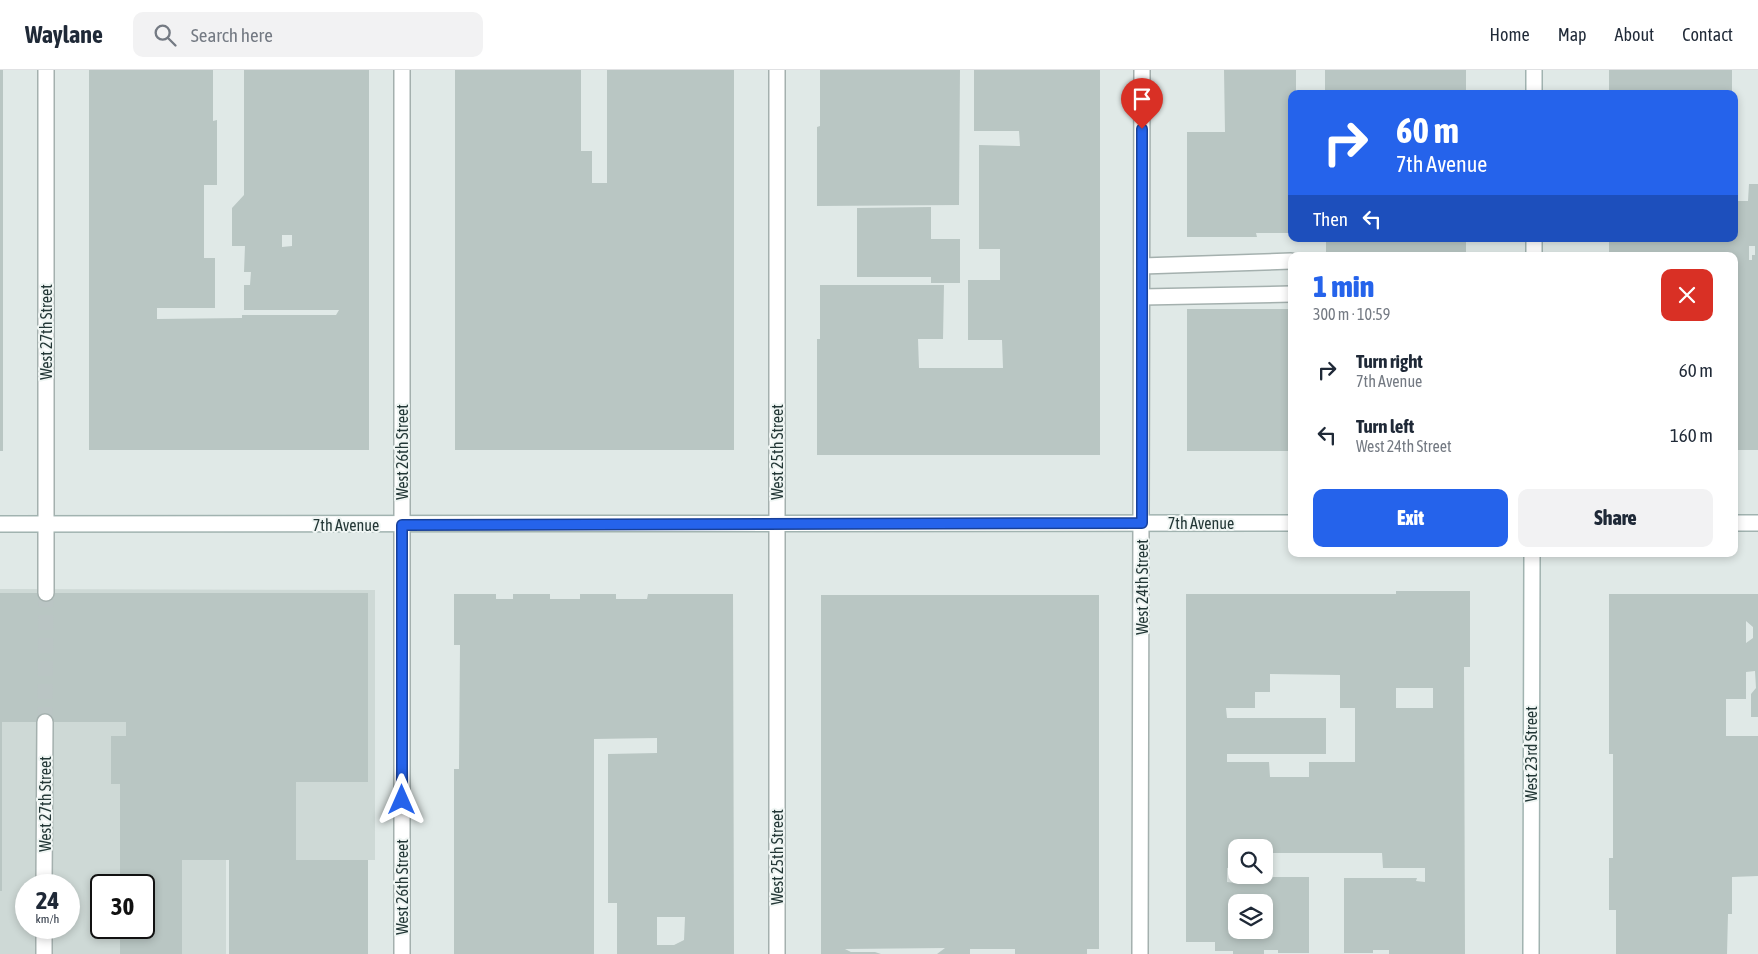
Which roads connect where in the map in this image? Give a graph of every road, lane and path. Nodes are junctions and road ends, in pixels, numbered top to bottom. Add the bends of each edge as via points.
1 (46, 70) edge
2 (402, 70) edge
3 (777, 70) edge
4 (1142, 70) edge
5 (1534, 70) edge
6 (1534, 90) edge
7 (1288, 261) edge
8 (1142, 266) junction
9 (1288, 294) edge
10 (1142, 297) junction
11 (777, 523) junction
12 (1142, 523) junction
13 (1288, 523) edge
14 (1738, 523) edge
15 (1758, 523) edge
16 (0, 524) edge
17 (47, 524) junction
18 (402, 525) junction
19 (1532, 557) edge
20 (46, 593) tunnel mouth
21 (45, 722) tunnel mouth
22 (44, 874) edge
23 (44, 939) edge
24 (44, 954) edge
25 (402, 954) edge
26 (777, 954) edge
27 (1140, 954) edge
28 (1531, 954) edge

1 - 17 street, West 27th Street
2 - 18 street, West 26th Street
3 - 11 street, West 25th Street
4 - 8 street, West 24th Street
5 - 6 street
7 - 8 street
8 - 10 street, West 24th Street
9 - 10 street
10 - 12 street, West 24th Street
11 - 12 street, 7th Avenue
11 - 18 street, 7th Avenue
11 - 26 street, West 25th Street
12 - 13 street, 7th Avenue
12 - 27 street, West 24th Street
14 - 15 street
16 - 17 street, 7th Avenue
17 - 18 street, 7th Avenue
17 - 20 street, West 27th Street
18 - 25 street, West 26th Street
19 - 28 street, West 23rd Street
21 - 22 street, West 27th Street
23 - 24 street

